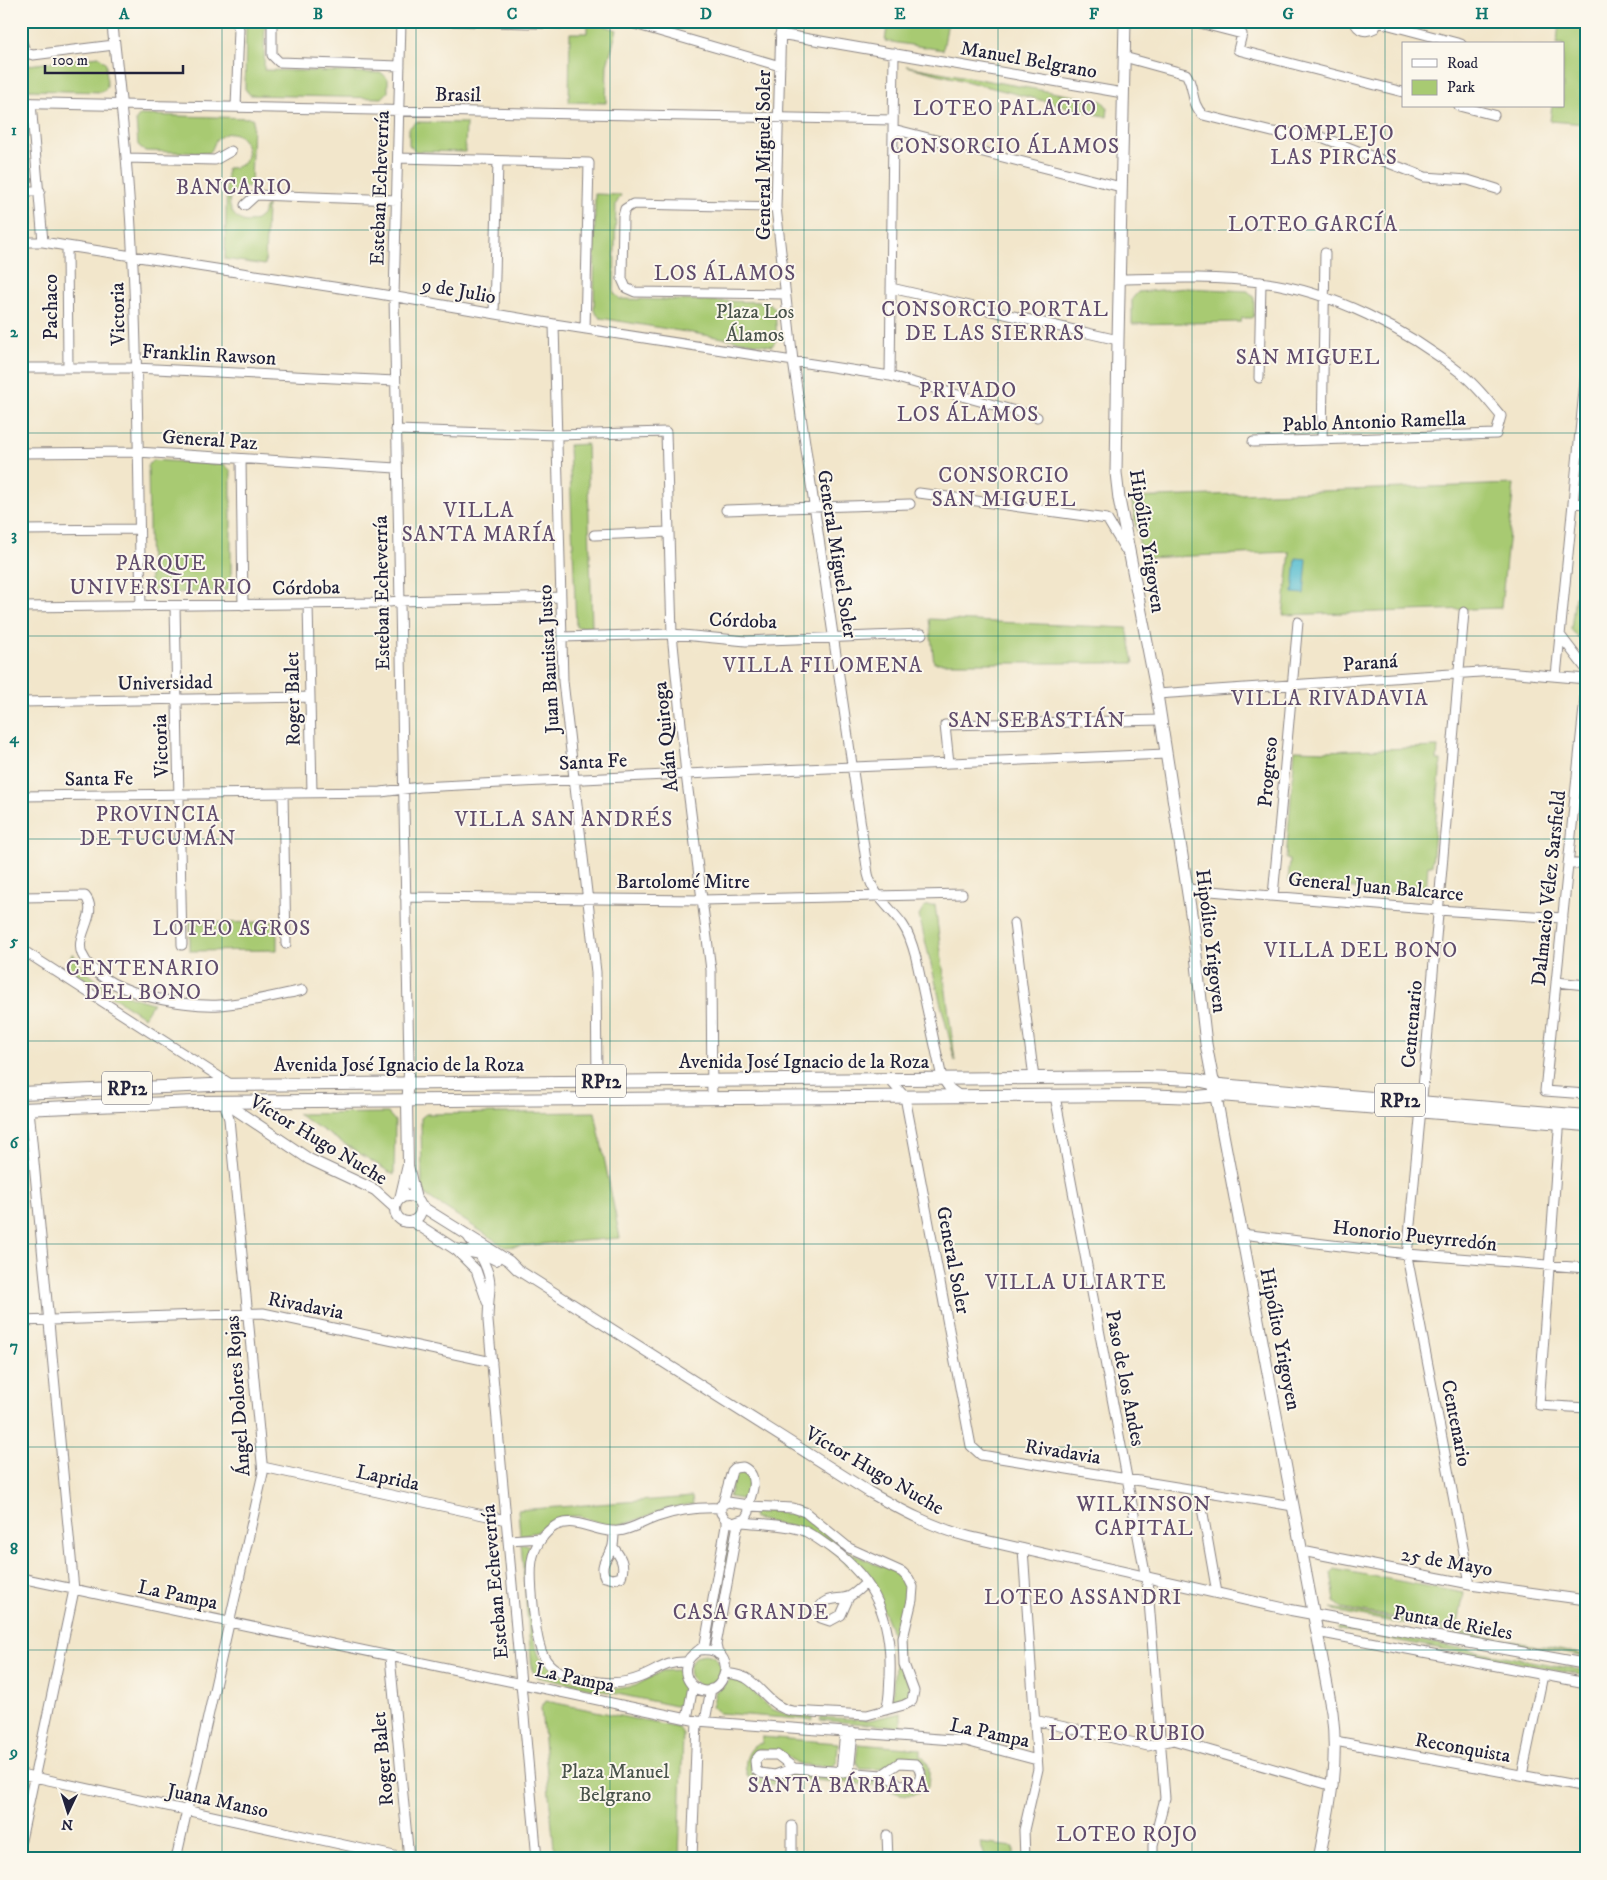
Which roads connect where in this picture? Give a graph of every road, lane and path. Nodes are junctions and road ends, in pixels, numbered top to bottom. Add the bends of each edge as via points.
1 (112, 21) edge
2 (235, 21) edge
3 (272, 21) edge
4 (402, 21) edge
5 (447, 21) edge
6 (575, 21) edge
7 (624, 21) edge
8 (780, 21) edge
9 (1125, 21) edge
10 (1192, 21) edge
11 (1354, 21) edge
12 (1378, 22) edge
13 (780, 34) junction
14 (21, 40) edge
15 (1453, 42) edge
16 (114, 45) junction
17 (894, 54) junction
18 (1124, 57) junction
19 (400, 66) junction
20 (780, 66) junction
21 (1402, 92) edge
22 (1124, 93) junction
23 (26, 103) edge
24 (120, 105) junction
25 (236, 107) junction
26 (1467, 108) edge
27 (399, 110) junction
28 (1494, 115) dead end
29 (778, 118) junction
30 (893, 124) junction
31 (231, 151) dead end
32 (126, 158) junction
33 (398, 158) junction
34 (498, 161) junction
35 (1121, 187) junction
36 (1497, 189) dead end
37 (21, 191) edge
38 (40, 191) junction
39 (397, 200) junction
40 (245, 205) dead end
41 (776, 207) junction
42 (21, 242) edge
43 (44, 242) junction
44 (67, 246) junction
45 (1325, 253) dead end
46 (133, 256) junction
47 (1119, 279) junction
48 (1261, 282) junction
49 (891, 288) junction
50 (785, 294) junction
51 (394, 297) junction
52 (1324, 297) junction
53 (494, 314) junction
54 (554, 324) junction
55 (585, 329) junction
56 (1118, 340) junction
57 (793, 361) junction
58 (21, 368) edge
59 (68, 368) junction
60 (135, 368) junction
61 (1586, 371) edge
62 (890, 376) junction
63 (1259, 378) dead end
64 (395, 381) junction
65 (1585, 386) edge
66 (1037, 417) dead end
67 (396, 430) junction
68 (557, 435) junction
69 (1322, 440) junction
70 (1253, 442) dead end
71 (137, 452) junction
72 (21, 453) edge
73 (241, 459) junction
74 (396, 468) junction
75 (919, 493) dead end
76 (1573, 503) junction
77 (910, 504) dead end
78 (1586, 504) edge
79 (813, 508) junction
80 (726, 510) dead end
81 (21, 530) edge
82 (139, 530) junction
83 (668, 532) junction
84 (594, 534) dead end
85 (1128, 554) junction
86 (561, 597) junction
87 (399, 601) junction
88 (308, 604) junction
89 (242, 605) junction
90 (141, 606) junction
91 (175, 606) junction
92 (21, 608) edge
93 (1464, 612) dead end
94 (1298, 622) dead end
95 (672, 634) junction
96 (922, 634) dead end
97 (1560, 635) junction
98 (562, 636) junction
99 (833, 638) junction
100 (1586, 669) edge
101 (1458, 673) junction
102 (1556, 676) junction
103 (1586, 679) edge
104 (1292, 685) junction
105 (1586, 688) edge
106 (1157, 694) junction
107 (310, 697) junction
108 (177, 700) junction
109 (21, 702) edge
110 (1161, 720) junction
111 (1583, 746) edge
112 (1166, 754) junction
113 (949, 764) junction
114 (853, 767) junction
115 (686, 774) junction
116 (574, 780) junction
117 (403, 789) junction
118 (284, 793) junction
119 (312, 793) junction
120 (179, 794) junction
121 (21, 796) edge
122 (1568, 863) junction
123 (1586, 865) edge
124 (1187, 889) junction
125 (962, 894) dead end
126 (878, 896) junction
127 (1273, 896) junction
128 (21, 897) edge
129 (405, 897) junction
130 (588, 899) junction
131 (702, 900) junction
132 (1438, 910) junction
133 (1563, 918) junction
134 (1014, 922) dead end
135 (286, 944) dead end
136 (182, 945) dead end
137 (21, 949) edge
138 (1556, 982) junction
139 (1586, 985) edge
140 (303, 990) dead end
141 (942, 1078) junction
142 (1034, 1078) junction
143 (889, 1079) junction
144 (712, 1080) junction
145 (597, 1082) junction
146 (407, 1083) junction
147 (232, 1085) junction
148 (1215, 1090) junction
149 (21, 1093) edge
150 (1586, 1094) edge
151 (960, 1096) junction
152 (1056, 1096) junction
153 (905, 1097) junction
154 (712, 1098) junction
155 (407, 1101) junction
156 (224, 1102) junction
157 (1421, 1106) junction
158 (25, 1109) edge
159 (1586, 1116) edge
160 (1560, 1118) junction
161 (1586, 1125) edge
162 (408, 1165) junction
163 (419, 1202) junction
164 (398, 1204) junction
165 (412, 1221) junction
166 (1242, 1234) junction
167 (467, 1235) junction
168 (454, 1249) junction
169 (479, 1254) junction
170 (1407, 1254) junction
171 (1550, 1265) junction
172 (1586, 1268) edge
173 (518, 1270) junction
174 (488, 1302) junction
175 (248, 1314) junction
176 (49, 1320) junction
177 (21, 1322) edge
178 (492, 1362) junction
179 (1586, 1408) edge
180 (976, 1452) joint
181 (263, 1468) junction
182 (1127, 1479) junction
183 (1199, 1490) junction
184 (748, 1505) junction
185 (722, 1506) junction
186 (1293, 1506) junction
187 (506, 1520) junction
188 (726, 1520) junction
189 (741, 1522) junction
190 (614, 1532) junction
191 (542, 1538) junction
192 (508, 1540) junction
193 (613, 1546) dead end
194 (1023, 1549) junction
195 (1302, 1551) junction
196 (1146, 1577) junction
197 (21, 1578) edge
198 (866, 1584) junction
199 (1470, 1584) junction
200 (74, 1590) junction
201 (1217, 1594) junction
202 (849, 1596) dead end
203 (1586, 1600) edge
204 (1314, 1614) junction
205 (230, 1623) junction
206 (1317, 1632) junction
207 (700, 1650) junction
208 (718, 1654) junction
209 (390, 1657) junction
210 (687, 1662) junction
211 (1586, 1664) edge
212 (726, 1673) junction
213 (1543, 1675) junction
214 (1586, 1683) edge
215 (521, 1684) junction
216 (693, 1686) junction
217 (711, 1689) junction
218 (886, 1710) junction
219 (818, 1713) junction
220 (687, 1719) junction
221 (1034, 1720) junction
222 (701, 1721) junction
223 (817, 1730) junction
224 (849, 1732) junction
225 (1335, 1741) junction
226 (1161, 1743) junction
227 (1037, 1760) junction
228 (794, 1768) dead end
229 (845, 1772) junction
230 (21, 1774) edge
231 (882, 1775) dead end
232 (1522, 1775) junction
233 (35, 1777) junction
234 (1333, 1786) junction
235 (1586, 1787) edge
236 (187, 1811) junction
237 (792, 1826) dead end
238 (888, 1835) dead end
239 (21, 1840) edge
240 (176, 1859) edge
241 (408, 1859) edge
242 (537, 1859) edge
243 (692, 1859) edge
244 (792, 1859) edge
245 (888, 1859) edge
246 (1025, 1859) edge
247 (1153, 1859) edge
248 (1319, 1859) edge

1 - 16 street, Victoria
2 - 25 street via 239,28
3 - 19 street via 272,55 279,62
4 - 19 street, Esteban Echeverría
5 - 6 street via 568,24
7 - 20 street
8 - 13 street, General Miguel Soler
9 - 18 main road, Hipólito Yrigoyen
10 - 21 street via 1242,34 1238,50
11 - 12 street via 1360,30 1365,31 1375,28
12 - 15 street
13 - 17 street, Manuel Belgrano
13 - 20 street, General Miguel Soler
14 - 16 street via 28,55
16 - 24 street, Victoria
17 - 22 street, Manuel Belgrano
17 - 30 street
18 - 22 main road, Hipólito Yrigoyen
18 - 36 street via 1186,74 1195,106 1203,115 1272,132 1319,136 1418,175 1468,180
19 - 27 street, Esteban Echeverría
20 - 29 street, General Miguel Soler
22 - 35 main road, Hipólito Yrigoyen
23 - 24 street, Brasil
23 - 38 street
24 - 25 street, Brasil
24 - 32 street, Victoria
25 - 27 street, Brasil
26 - 28 street
27 - 29 street, Brasil
27 - 33 street, Esteban Echeverría
29 - 30 street, Brasil
29 - 41 street, General Miguel Soler
30 - 35 street, Brasil
30 - 49 street
31 - 32 street via 215,160
32 - 46 street, Victoria
33 - 34 street
33 - 39 street, Esteban Echeverría
34 - 53 street
34 - 55 street via 589,163
35 - 47 main road, Hipólito Yrigoyen
37 - 38 street
38 - 43 street
39 - 40 street via 256,195
39 - 51 street, Esteban Echeverría
41 - 50 street, General Miguel Soler
41 - 50 street via 633,204 625,209 623,216 622,279 626,288 635,292
42 - 43 street, 9 de Julio
43 - 44 street, 9 de Julio
44 - 46 street, 9 de Julio
44 - 59 street, Pachaco
45 - 52 street
46 - 51 street, 9 de Julio
46 - 60 street, Victoria
47 - 48 street via 1206,277
47 - 56 main road, Hipólito Yrigoyen
48 - 52 street
48 - 63 street
49 - 56 street
49 - 62 street
50 - 57 street, General Miguel Soler
51 - 53 street, 9 de Julio
51 - 64 street, Esteban Echeverría
52 - 69 street
52 - 69 street, Pablo Antonio Ramella via 1409,336 1464,375 1501,416 1496,434
53 - 54 street, 9 de Julio
54 - 55 street, 9 de Julio
54 - 68 street, Juan Bautista Justo
55 - 57 street, 9 de Julio
56 - 85 main road, Hipólito Yrigoyen via 1116,473
57 - 62 street, 9 de Julio
57 - 79 street, General Miguel Soler
58 - 59 street, Franklin Rawson
59 - 60 street, Franklin Rawson
60 - 64 street, Franklin Rawson
60 - 71 street, Victoria
61 - 65 street
62 - 66 street, 9 de Julio
64 - 67 street, Esteban Echeverría
65 - 76 street
67 - 68 street
67 - 74 street, Esteban Echeverría
68 - 83 street, Adán Quiroga via 666,432
68 - 86 street, Juan Bautista Justo
69 - 70 street, Pablo Antonio Ramella
71 - 72 street, General Paz
71 - 73 street, General Paz
71 - 82 street, Victoria
73 - 74 street, General Paz
73 - 89 street
74 - 87 street, Esteban Echeverría
75 - 85 street via 1107,520
76 - 78 street
76 - 97 street
77 - 79 street
79 - 80 street
79 - 99 street, General Miguel Soler
81 - 82 street
82 - 90 street, Victoria
83 - 84 street
83 - 95 street, Adán Quiroga
85 - 106 main road, Hipólito Yrigoyen
86 - 87 street, Córdoba
86 - 98 street, Juan Bautista Justo
87 - 88 street, Córdoba
87 - 117 street, Esteban Echeverría
88 - 89 street, Córdoba
88 - 107 street, Roger Balet
89 - 91 street, Córdoba
90 - 91 street, Córdoba
90 - 92 street, Córdoba
91 - 108 street, Victoria
93 - 101 street, Centenario
94 - 104 street, Progreso
95 - 98 street, Córdoba
95 - 99 street, Córdoba via 746,641
95 - 115 street, Adán Quiroga
96 - 99 street, Córdoba
97 - 100 street
97 - 102 street
98 - 116 street, Juan Bautista Justo via 563,681
99 - 114 street, General Miguel Soler
101 - 102 street, Paraná via 1495,671
101 - 104 street, Paraná
101 - 132 street, Centenario
102 - 103 street, Paraná
104 - 106 street, Paraná
104 - 127 street, Progreso
105 - 111 street, Dalmacio Vélez Sarsfield
106 - 110 main road, Hipólito Yrigoyen
107 - 108 street, Universidad
107 - 119 street, Roger Balet
108 - 109 street, Universidad
108 - 120 street, Victoria
110 - 112 main road, Hipólito Yrigoyen
110 - 113 street via 946,725
111 - 122 street, Dalmacio Vélez Sarsfield
112 - 113 street, Santa Fe
112 - 124 main road, Hipólito Yrigoyen
113 - 114 street, Santa Fe
114 - 115 street, Santa Fe
114 - 126 street, General Miguel Soler via 868,874
115 - 116 street, Santa Fe
115 - 131 street, Adán Quiroga
116 - 117 street, Santa Fe
116 - 130 street, Juan Bautista Justo
117 - 119 street, Santa Fe
117 - 129 street, Esteban Echeverría
118 - 119 street, Santa Fe
118 - 120 street, Santa Fe
118 - 135 street
120 - 121 street, Santa Fe
120 - 136 street, Victoria
122 - 123 street
122 - 133 street, Dalmacio Vélez Sarsfield
124 - 127 street, General Juan Balcarce
124 - 148 main road, Hipólito Yrigoyen via 1206,1044
125 - 126 street, Bartolomé Mitre
126 - 131 street, Bartolomé Mitre
126 - 141 street, General Miguel Soler via 905,927 911,941
127 - 132 street, General Juan Balcarce
128 - 140 street via 85,896 90,910 80,940 82,953 98,974 128,990 209,1005
129 - 130 street, Bartolomé Mitre
129 - 146 street, Esteban Echeverría
130 - 131 street, Bartolomé Mitre
130 - 145 street, Juan Bautista Justo via 596,972
131 - 144 street, Adán Quiroga via 711,970
132 - 133 street, General Juan Balcarce
132 - 157 street, Centenario
133 - 138 street, Dalmacio Vélez Sarsfield
134 - 142 street
137 - 147 street, Víctor Hugo Nuche
138 - 139 street
138 - 150 street, Dalmacio Vélez Sarsfield via 1545,1090
141 - 142 main road, Avenida José Ignacio de la Roza / RP12
141 - 143 main road, Avenida José Ignacio de la Roza / RP12
141 - 151 street
142 - 148 main road, Avenida José Ignacio de la Roza / RP12 via 1193,1079
143 - 144 main road, Avenida José Ignacio de la Roza / RP12
143 - 153 street
144 - 145 main road, Avenida José Ignacio de la Roza / RP12
144 - 154 street, Adán Quiroga
145 - 146 main road, Avenida José Ignacio de la Roza / RP12
146 - 147 main road, Avenida José Ignacio de la Roza / RP12
146 - 155 street, Esteban Echeverría
147 - 149 main road, Avenida José Ignacio de la Roza / RP12
148 - 152 main road, Avenida José Ignacio de la Roza / RP12 via 1196,1097
148 - 157 main road, Avenida José Ignacio de la Roza / RP12
148 - 166 main road, Hipólito Yrigoyen
151 - 152 main road, Avenida José Ignacio de la Roza / RP12
151 - 153 main road, Avenida José Ignacio de la Roza / RP12
152 - 182 street, Paso de los Andes
153 - 154 main road, Avenida José Ignacio de la Roza / RP12
153 - 180 street, General Soler via 971,1446
154 - 155 main road, Avenida José Ignacio de la Roza / RP12
155 - 156 main road, Avenida José Ignacio de la Roza / RP12
155 - 162 street, Esteban Echeverría
156 - 158 main road, Avenida José Ignacio de la Roza / RP12
156 - 164 street, Víctor Hugo Nuche via 309,1159 372,1188
156 - 175 street, Ángel Dolores Rojas via 229,1118
157 - 160 main road, Avenida José Ignacio de la Roza / RP12
157 - 170 street, Centenario
158 - 176 street
159 - 160 main road, Avenida José Ignacio de la Roza / RP12
160 - 161 main road, Avenida José Ignacio de la Roza / RP12
160 - 171 street
162 - 163 street, Esteban Echeverría
162 - 164 street, Esteban Echeverría
163 - 164 street via 408,1196
163 - 165 street via 419,1216
163 - 167 street, Esteban Echeverría
164 - 165 street via 396,1213 402,1220
165 - 168 street, Esteban Echeverría
166 - 170 street, Honorio Pueyrredón
166 - 186 main road, Hipólito Yrigoyen
167 - 169 street, Esteban Echeverría
167 - 173 street, Víctor Hugo Nuche
168 - 169 street, Esteban Echeverría
168 - 174 street, Esteban Echeverría via 476,1270
169 - 173 street, Víctor Hugo Nuche via 491,1256
169 - 174 street, Esteban Echeverría via 489,1279
170 - 171 street, Honorio Pueyrredón
170 - 199 street, Centenario
171 - 172 street, Honorio Pueyrredón
171 - 179 street via 1539,1405
173 - 194 street, Víctor Hugo Nuche via 882,1499 953,1532
174 - 178 street, Esteban Echeverría
175 - 176 street, Rivadavia
175 - 178 street, Rivadavia via 263,1313
175 - 181 street, Ángel Dolores Rojas
176 - 177 street, Rivadavia
176 - 200 street
178 - 187 street, Esteban Echeverría
180 - 182 street, Rivadavia
181 - 187 street, Laprida
181 - 205 street, Ángel Dolores Rojas
182 - 183 street, Rivadavia
182 - 196 street, Paso de los Andes
183 - 186 street, Rivadavia
183 - 201 street
184 - 185 street
184 - 185 street via 754,1480 751,1472 743,1467 732,1471
184 - 189 street via 747,1516
184 - 218 street via 793,1508 805,1512 849,1548 897,1569 909,1579 913,1592 903,1632 903,1653 914,1698
185 - 188 street via 721,1513
185 - 190 street via 676,1511
186 - 195 main road, Hipólito Yrigoyen
187 - 192 street, Esteban Echeverría
188 - 189 street
188 - 207 street via 705,1644
189 - 198 street via 806,1532 847,1560
189 - 208 street via 737,1529 716,1645
190 - 191 street via 571,1523 554,1527
190 - 193 street
191 - 192 street
191 - 210 street via 533,1555 531,1574 539,1644 552,1667 571,1676 614,1684 641,1678 666,1664
192 - 215 street, Esteban Echeverría
194 - 196 street, Víctor Hugo Nuche
194 - 221 street
195 - 199 street, 25 de Mayo
195 - 204 main road, Hipólito Yrigoyen
196 - 201 street, Víctor Hugo Nuche
196 - 226 street, Paso de los Andes
197 - 200 street, La Pampa
198 - 202 street
198 - 218 street via 879,1606 889,1636
199 - 203 street, 25 de Mayo
200 - 205 street, La Pampa
200 - 233 street
201 - 204 street, Víctor Hugo Nuche
204 - 206 main road, Hipólito Yrigoyen
204 - 211 street, Punta de Rieles
205 - 209 street, La Pampa
205 - 236 street, Ángel Dolores Rojas
206 - 213 street
206 - 225 main road, Hipólito Yrigoyen
207 - 208 street
207 - 210 street
208 - 212 street
209 - 215 street, La Pampa
209 - 241 street, Roger Balet
210 - 216 street via 686,1677
212 - 217 street via 719,1685
212 - 219 street via 746,1679 780,1707
213 - 214 street
213 - 232 street
215 - 220 street, La Pampa
215 - 242 street, Esteban Echeverría
216 - 217 street via 701,1690
216 - 220 street
217 - 222 street
218 - 219 street via 861,1716
219 - 223 street
220 - 222 street, La Pampa
221 - 226 street, La Pampa via 1148,1746
221 - 227 street
222 - 223 street, La Pampa
222 - 243 street
223 - 224 street, La Pampa
224 - 227 street, La Pampa via 966,1741
224 - 229 street
225 - 232 street, Reconquista
225 - 234 main road, Hipólito Yrigoyen
226 - 234 street, La Pampa via 1173,1740
226 - 247 street, Paso de los Andes via 1165,1798 1153,1845
227 - 246 street via 1038,1769 1024,1830
228 - 229 street
229 - 231 street
230 - 233 street, Juana Manso
232 - 235 street, Reconquista
233 - 236 street, Juana Manso
233 - 239 street
234 - 248 main road, Hipólito Yrigoyen
236 - 240 street, Ángel Dolores Rojas
236 - 241 street, Juana Manso
237 - 244 street
238 - 245 street

